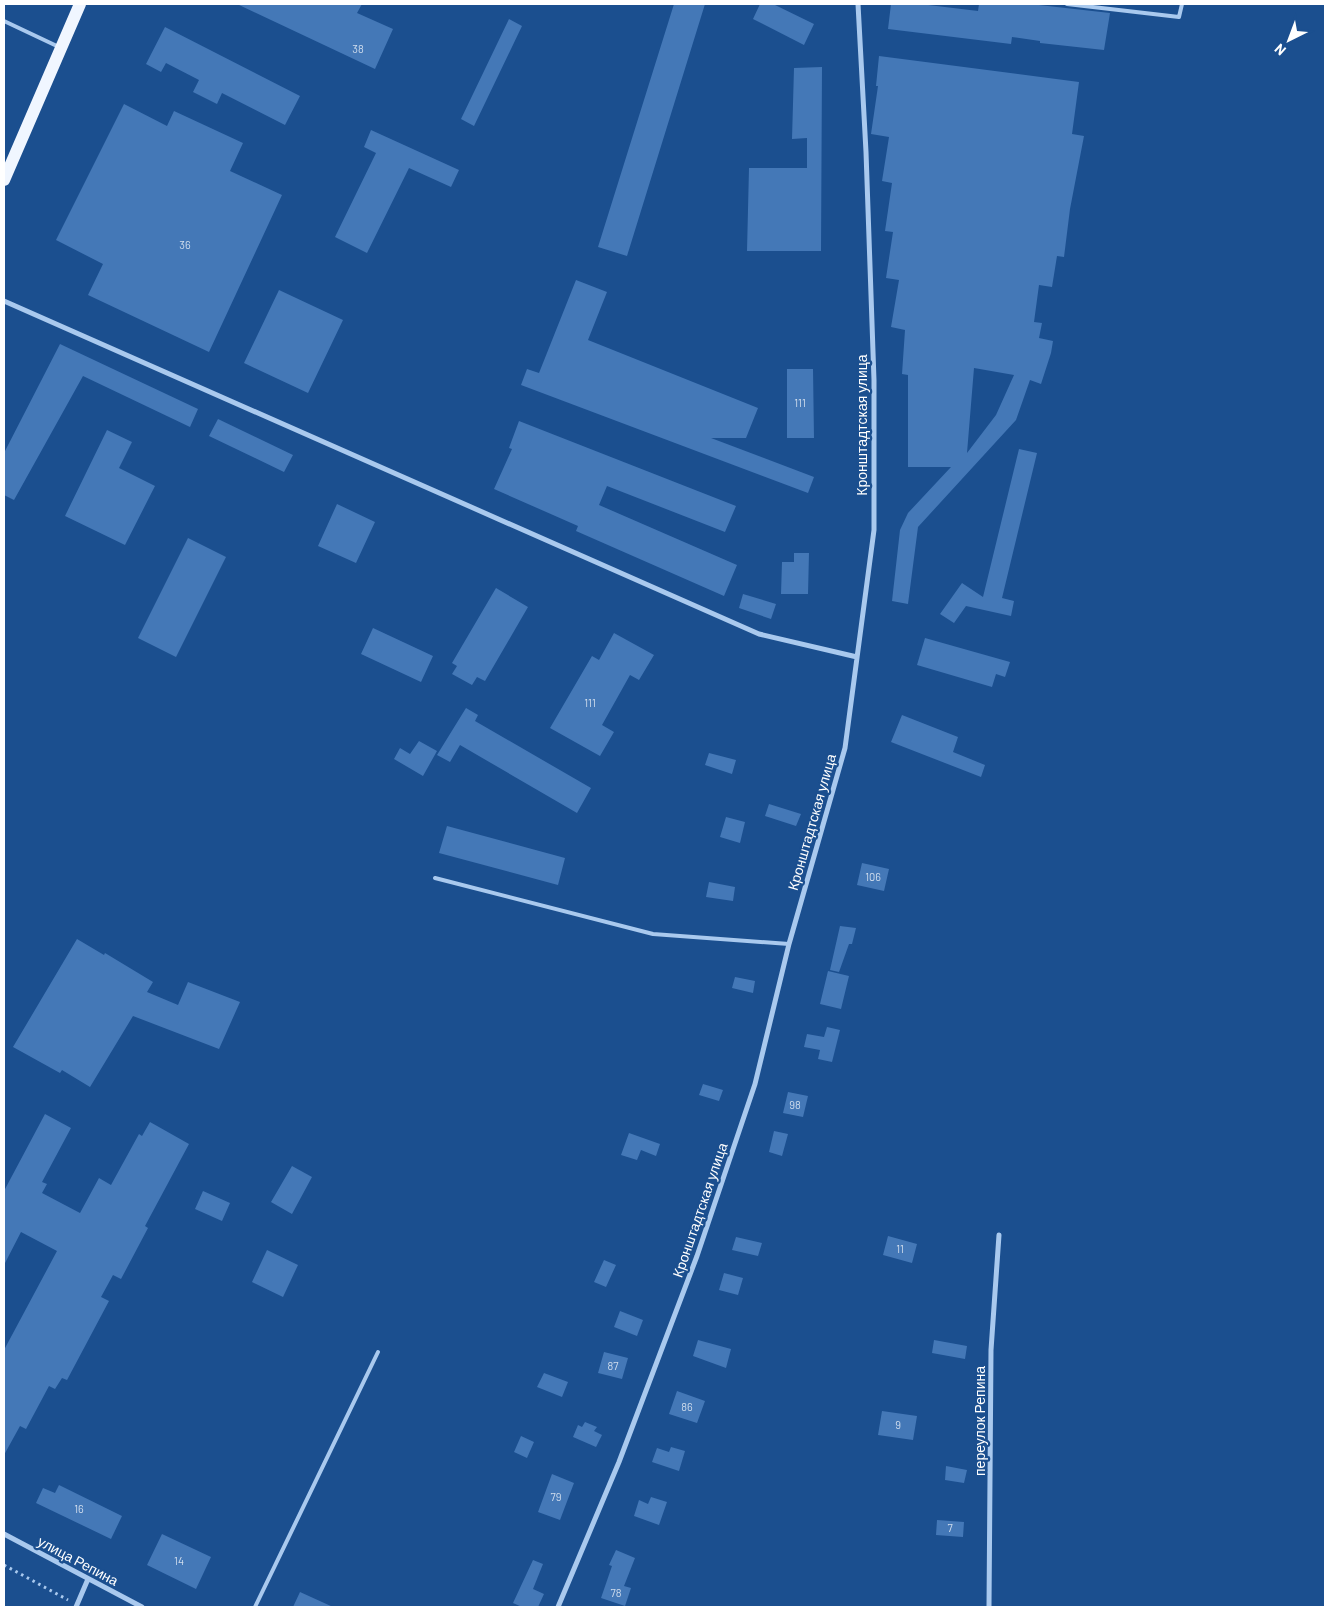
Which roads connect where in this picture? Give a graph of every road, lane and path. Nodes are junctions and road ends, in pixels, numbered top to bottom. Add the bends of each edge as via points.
1 (80, 4) edge
2 (858, 4) edge
3 (1066, 4) edge
4 (1128, 4) edge
5 (1182, 4) edge
6 (1085, 5) edge
7 (1127, 11) junction
8 (4, 21) edge
9 (61, 48) junction
10 (4, 180) edge
11 (4, 301) edge
12 (857, 657) junction
13 (435, 878) dead end
14 (790, 944) junction
15 (999, 1235) dead end
16 (378, 1352) dead end
17 (4, 1534) edge
18 (4, 1565) edge
19 (88, 1579) junction
20 (76, 1606) edge
21 (142, 1607) edge
22 (255, 1607) edge
23 (558, 1607) edge
24 (989, 1607) edge

1 - 9 main road
2 - 12 street, Кронштадтская улица via 874,408 874,530
3 - 6 lane
4 - 7 lane
5 - 7 lane via 1180,17
6 - 7 lane
8 - 9 lane
9 - 10 main road
11 - 12 street via 759,634
12 - 14 street, Кронштадтская улица via 845,748
13 - 14 lane via 653,934
14 - 23 street, Кронштадтская улица via 755,1084 697,1256 619,1462
15 - 24 street, переулок Репина via 991,1350
16 - 22 lane
17 - 19 street, улица Репина
18 - 20 path
19 - 20 street
19 - 21 street, улица Репина

